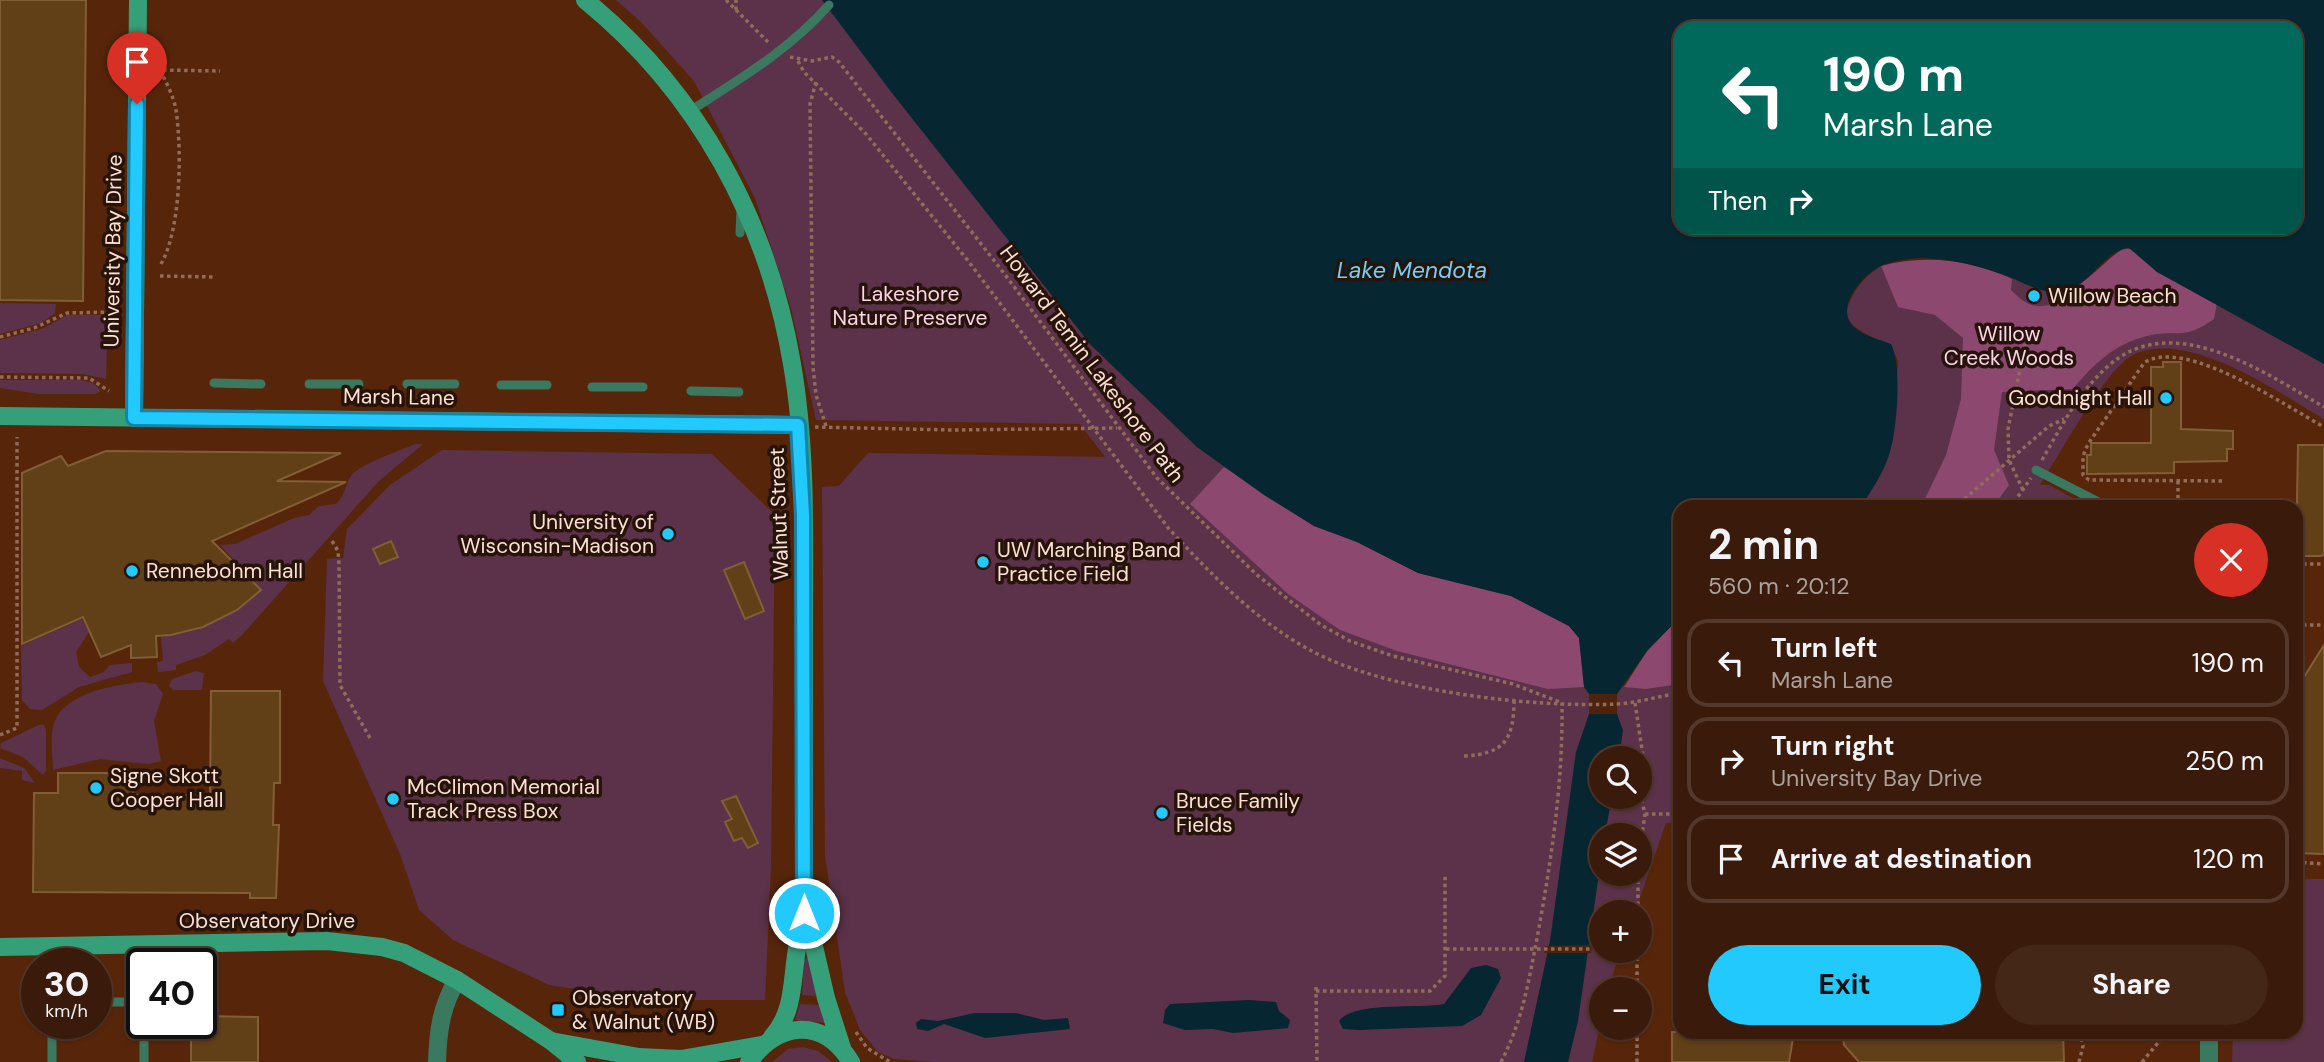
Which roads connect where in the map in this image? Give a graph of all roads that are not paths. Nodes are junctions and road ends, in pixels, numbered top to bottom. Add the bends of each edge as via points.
1 (138, 0) edge
2 (829, 5) dead end
3 (593, 11) edge
4 (692, 119) junction
5 (741, 197) junction
6 (740, 233) dead end
7 (214, 383) dead end
8 (261, 384) dead end
9 (309, 384) dead end
10 (359, 384) dead end
11 (407, 384) dead end
12 (455, 384) dead end
13 (501, 385) dead end
14 (547, 385) dead end
15 (592, 387) dead end
16 (643, 387) dead end
17 (691, 391) dead end
18 (739, 391) dead end
19 (0, 416) edge
20 (134, 418) junction
21 (798, 425) junction
22 (2036, 470) road end
23 (2094, 500) edge
24 (804, 924) junction
25 (0, 947) edge
26 (457, 980) junction
27 (52, 1039) edge
28 (144, 1039) edge
29 (2209, 1039) edge
30 (551, 1041) junction
31 (767, 1041) junction
32 (846, 1055) edge
33 (52, 1062) edge
34 (144, 1062) edge
35 (437, 1062) edge
36 (577, 1062) edge
37 (749, 1062) edge
38 (2209, 1062) edge

1 - 20 street, University Bay Drive
2 - 4 lane via 780,52
3 - 4 street, Walnut Street
4 - 5 street, Walnut Street
5 - 6 lane
5 - 21 street, Walnut Street via 766,258 782,317
7 - 8 lane
9 - 10 lane
11 - 12 lane
13 - 14 lane
15 - 16 lane
17 - 18 lane
19 - 20 street, Marsh Lane
20 - 21 street, Marsh Lane
21 - 24 street, Walnut Street via 803,515
22 - 23 lane
24 - 31 street, Walnut Street via 796,943 787,1014
24 - 32 street, Walnut Street
25 - 26 street, Observatory Drive via 356,942 404,953
26 - 30 street, Observatory Drive
26 - 35 street via 446,997 438,1026
27 - 33 lane
28 - 34 lane
29 - 38 street
30 - 31 street, Observatory Drive via 670,1059 716,1055
30 - 36 street, Observatory Drive
31 - 32 street, Observatory Drive via 790,1030 809,1030 827,1036
31 - 37 street, Walnut Street

